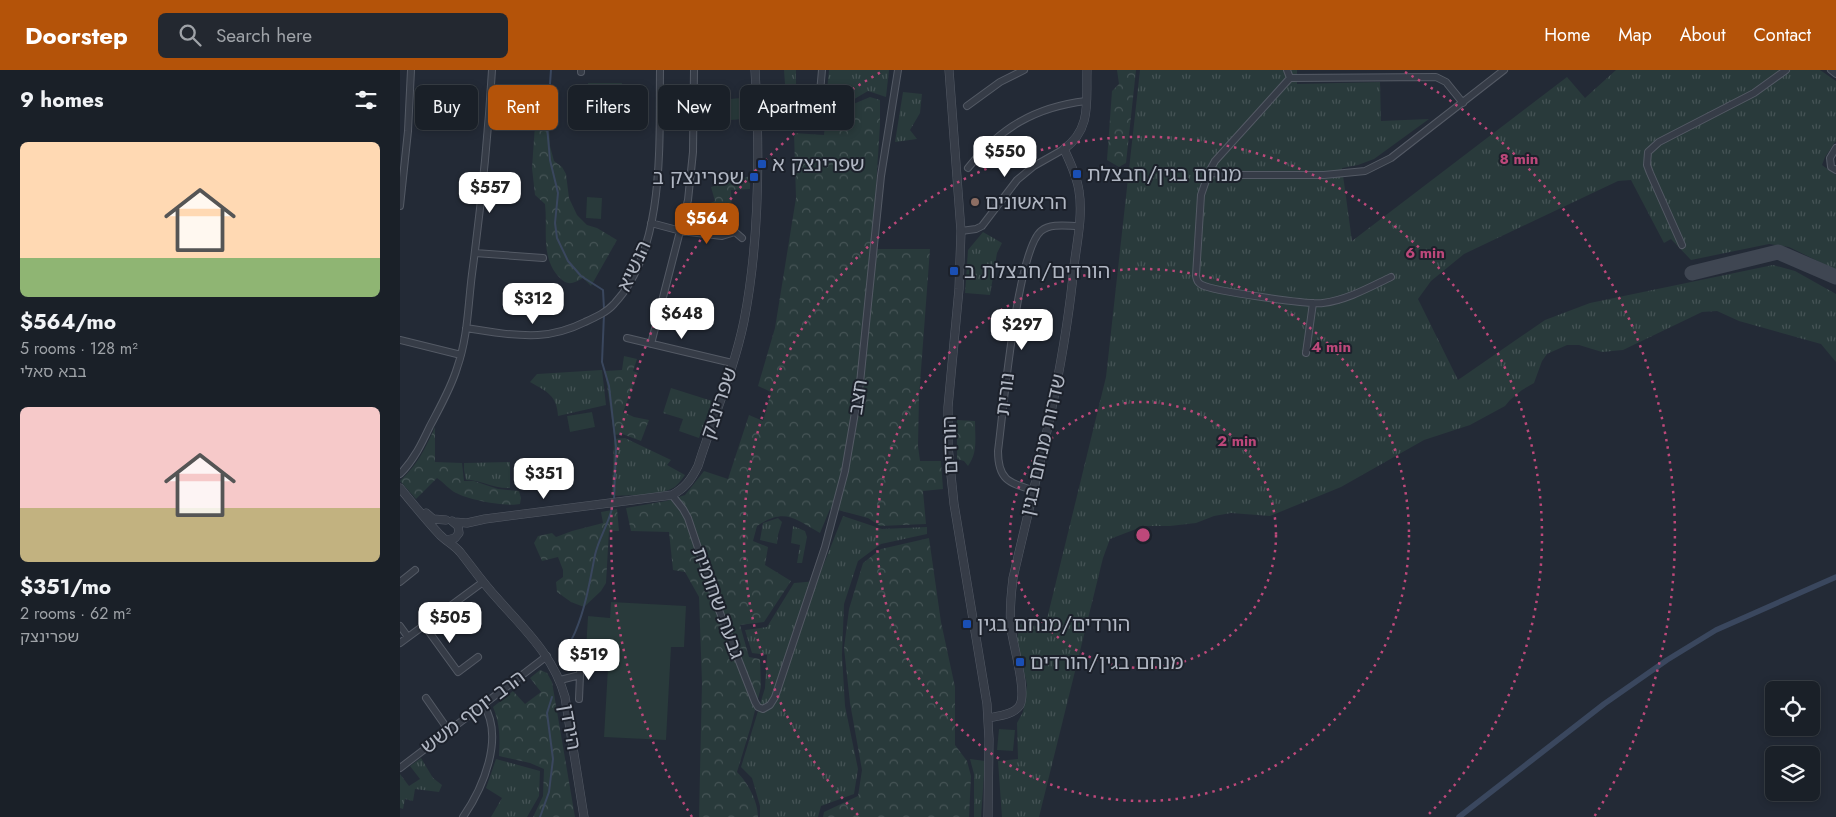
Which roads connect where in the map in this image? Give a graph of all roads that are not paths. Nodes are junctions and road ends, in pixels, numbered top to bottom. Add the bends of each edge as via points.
1 (411, 70) edge
2 (492, 70) edge
3 (660, 70) edge
4 (694, 70) edge
5 (755, 70) edge
6 (822, 70) edge
7 (898, 70) edge
8 (949, 70) edge
9 (1024, 70) edge
10 (1088, 70) edge
11 (1287, 70) edge
12 (1504, 70) edge
13 (1786, 70) edge
14 (1831, 70) edge
15 (1836, 74) edge
16 (1290, 78) junction
17 (821, 85) edge
18 (1086, 101) junction
19 (1463, 103) junction
20 (967, 106) dead end
21 (1064, 148) junction
22 (1836, 148) edge
23 (968, 168) dead end
24 (1836, 170) edge
25 (1209, 172) junction
26 (400, 206) edge
27 (651, 224) junction
28 (1078, 226) junction
29 (681, 231) junction
30 (961, 231) junction
31 (742, 238) dead end
32 (1682, 245) dead end
33 (475, 253) junction
34 (543, 258) dead end
35 (1391, 277) dead end
36 (1313, 303) junction
37 (466, 328) junction
38 (627, 338) dead end
39 (400, 340) edge
40 (651, 344) junction
41 (1306, 353) dead end
42 (461, 355) junction
43 (732, 363) junction
44 (400, 474) edge
45 (400, 488) edge
46 (1033, 490) junction
47 (672, 495) junction
48 (450, 521) junction
49 (473, 522) junction
50 (458, 534) junction
51 (444, 538) junction
52 (460, 553) junction
53 (415, 570) dead end
54 (400, 582) edge
55 (483, 582) junction
56 (424, 625) junction
57 (400, 626) edge
58 (408, 637) junction
59 (400, 643) edge
60 (581, 653) dead end
61 (546, 656) junction
62 (478, 657) dead end
63 (580, 675) junction
64 (560, 680) junction
65 (426, 698) dead end
66 (579, 700) dead end
67 (483, 704) junction
68 (763, 709) joint
69 (988, 718) junction
70 (448, 731) junction
71 (400, 768) edge
72 (463, 817) edge
73 (584, 817) edge
74 (988, 817) edge

1 - 26 street
2 - 33 street
3 - 27 street, הנשיא via 658,166
4 - 29 street via 692,152 688,200
5 - 43 street, שפרינצק via 758,155 754,238 744,320
6 - 17 street
7 - 68 street, חצב via 881,176 860,383 845,471 825,547 775,697
8 - 30 street, הורדים
9 - 20 street via 1000,82
10 - 18 street
11 - 16 street
12 - 19 street
13 - 32 street via 1754,93 1659,142 1648,152 1647,165
14 - 15 street
16 - 19 street via 1436,77 1446,82
16 - 25 street via 1215,161
18 - 21 street via 1083,128
18 - 23 street via 1054,106 1028,117 993,141
19 - 25 street via 1391,158 1365,172 1324,175 1224,175
21 - 28 street, שדרות מנחם בגין via 1079,190
21 - 30 street via 1017,180 982,226
22 - 24 street via 1830,158 1831,167
25 - 36 street via 1201,195 1197,282 1209,288
27 - 29 street
27 - 37 street, הנשיא via 632,278 613,306 603,313 567,329 539,335
28 - 46 street, שדרות מנחם בגין via 1058,384
28 - 46 street, נורית via 1048,227 1038,234 1019,290 998,462 1006,480
29 - 31 street via 722,236 736,232
29 - 40 street
30 - 69 street, הורדים via 948,407 949,464
33 - 34 street
33 - 37 street
35 - 36 street via 1345,297
36 - 41 street
37 - 42 street
38 - 40 street
39 - 42 street
40 - 43 street
42 - 44 street via 452,382 419,449
43 - 47 street, שפרינצק via 698,466 689,483
45 - 48 street, הירדן via 430,517
45 - 51 street, הירדן
46 - 69 street, שדרות מנחם בגין via 1010,605 1021,700 1014,710
47 - 49 street
47 - 68 street, גבעת שחומית via 688,518 717,605 755,702
48 - 49 street
48 - 50 street via 458,526
48 - 51 street via 439,528
49 - 50 street
50 - 51 street via 452,540
50 - 52 street
51 - 52 street, הירדן
52 - 55 street, הירדן
53 - 54 street
55 - 56 street
55 - 61 street, הירדן
56 - 58 street
56 - 62 street via 458,672
57 - 58 street
58 - 59 street
60 - 63 street
61 - 64 street, הירדן
61 - 67 street, הרב יוסף משש
63 - 64 street
63 - 66 street
64 - 73 street, הירדן
65 - 70 street
67 - 70 street, הרב יוסף משש
67 - 72 street via 492,727 490,760 479,791
69 - 74 street, הורדים
70 - 71 street, הרב יוסף משש

